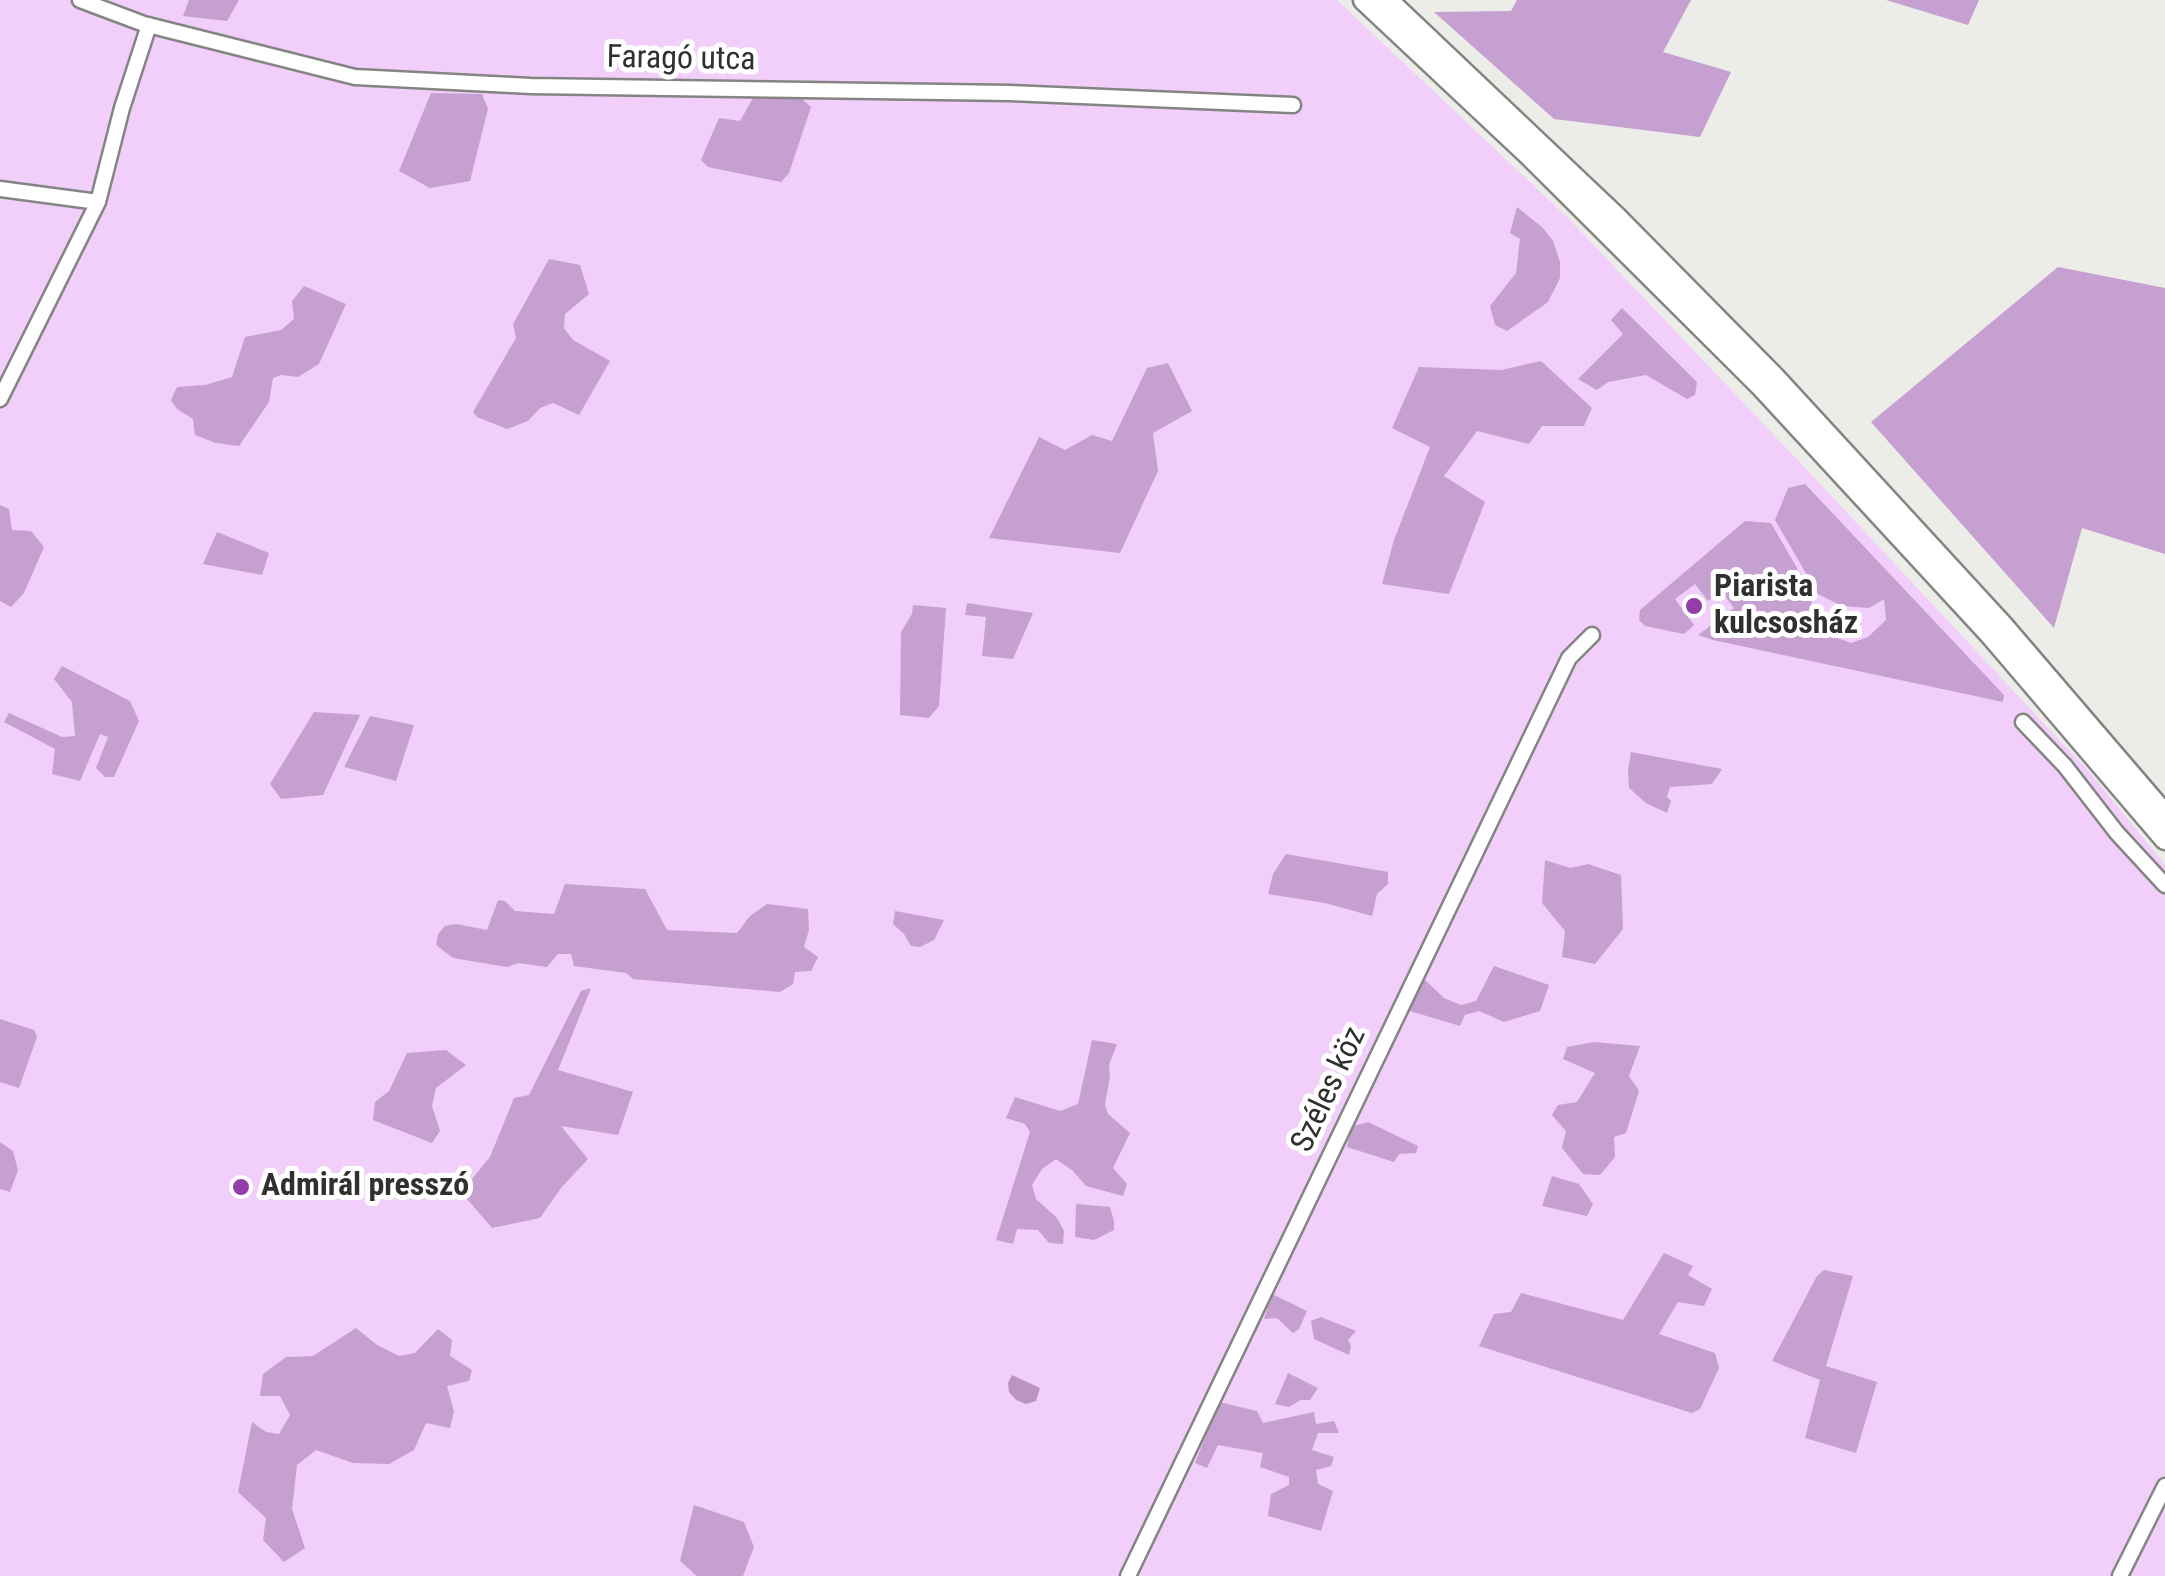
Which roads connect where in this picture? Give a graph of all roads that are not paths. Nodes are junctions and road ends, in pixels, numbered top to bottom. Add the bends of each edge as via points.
1 (80, 0) edge
2 (1364, 0) edge
3 (1387, 0) edge
4 (148, 25) junction
5 (1292, 105) dead end
6 (0, 189) edge
7 (98, 202) junction
8 (0, 399) edge
9 (1592, 635) dead end
10 (2023, 722) dead end
11 (2165, 815) edge
12 (2165, 839) edge
13 (2165, 885) edge
14 (2165, 1486) edge
15 (1128, 1576) edge
16 (2120, 1576) edge

1 - 4 street, Faragó utca
2 - 12 highway via 1762,388 1990,634
3 - 11 highway via 1786,390
4 - 5 street, Faragó utca via 369,78
4 - 7 street
6 - 7 street
7 - 8 street
9 - 15 street, Széles köz via 1569,658
10 - 13 street
14 - 16 street

